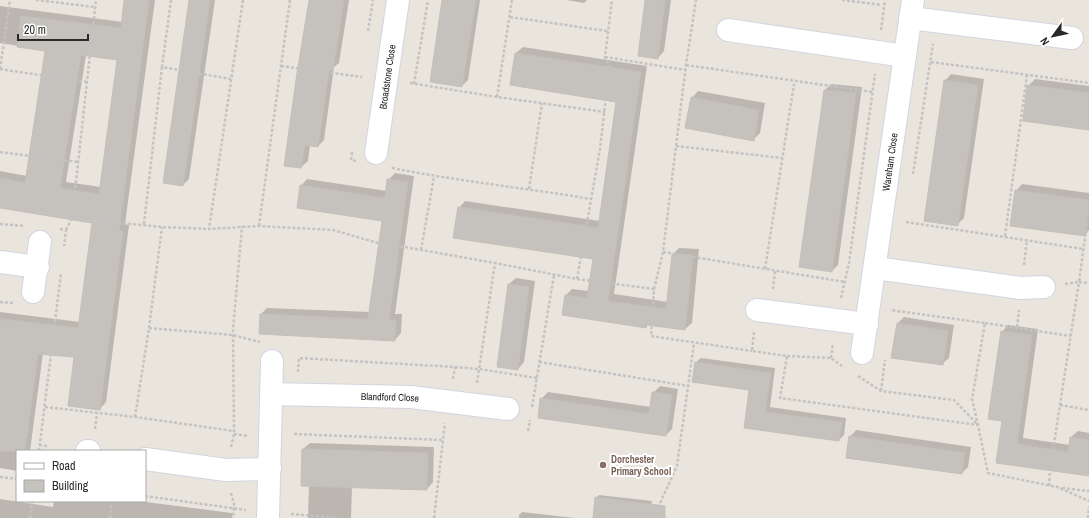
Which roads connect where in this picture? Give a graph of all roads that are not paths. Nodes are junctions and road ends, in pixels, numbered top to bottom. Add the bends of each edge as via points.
1 (398, 0) edge
2 (912, 9) edge
3 (728, 30) dead end
4 (1072, 38) dead end
5 (905, 56) junction
6 (374, 161) road end
7 (40, 242) road end
8 (0, 262) edge
9 (38, 267) junction
10 (875, 268) junction
11 (1044, 287) road end
12 (33, 292) dead end
13 (757, 310) road end
14 (867, 324) junction
15 (862, 353) dead end
16 (272, 361) dead end
17 (271, 394) junction
18 (508, 409) dead end
19 (146, 459) edge
20 (270, 469) junction
21 (268, 515) edge

1 - 6 street, Broadstone Close
2 - 4 street, Wareham Close via 935,21
2 - 5 street, Wareham Close
3 - 5 street
5 - 10 street, Wareham Close
7 - 9 street
8 - 9 street
9 - 12 street
10 - 11 street via 1021,288
10 - 14 street, Wareham Close
13 - 14 street
14 - 15 street, Wareham Close
16 - 17 street
17 - 18 street, Blandford Close via 411,397
17 - 20 street
19 - 20 street via 226,470
20 - 21 street

